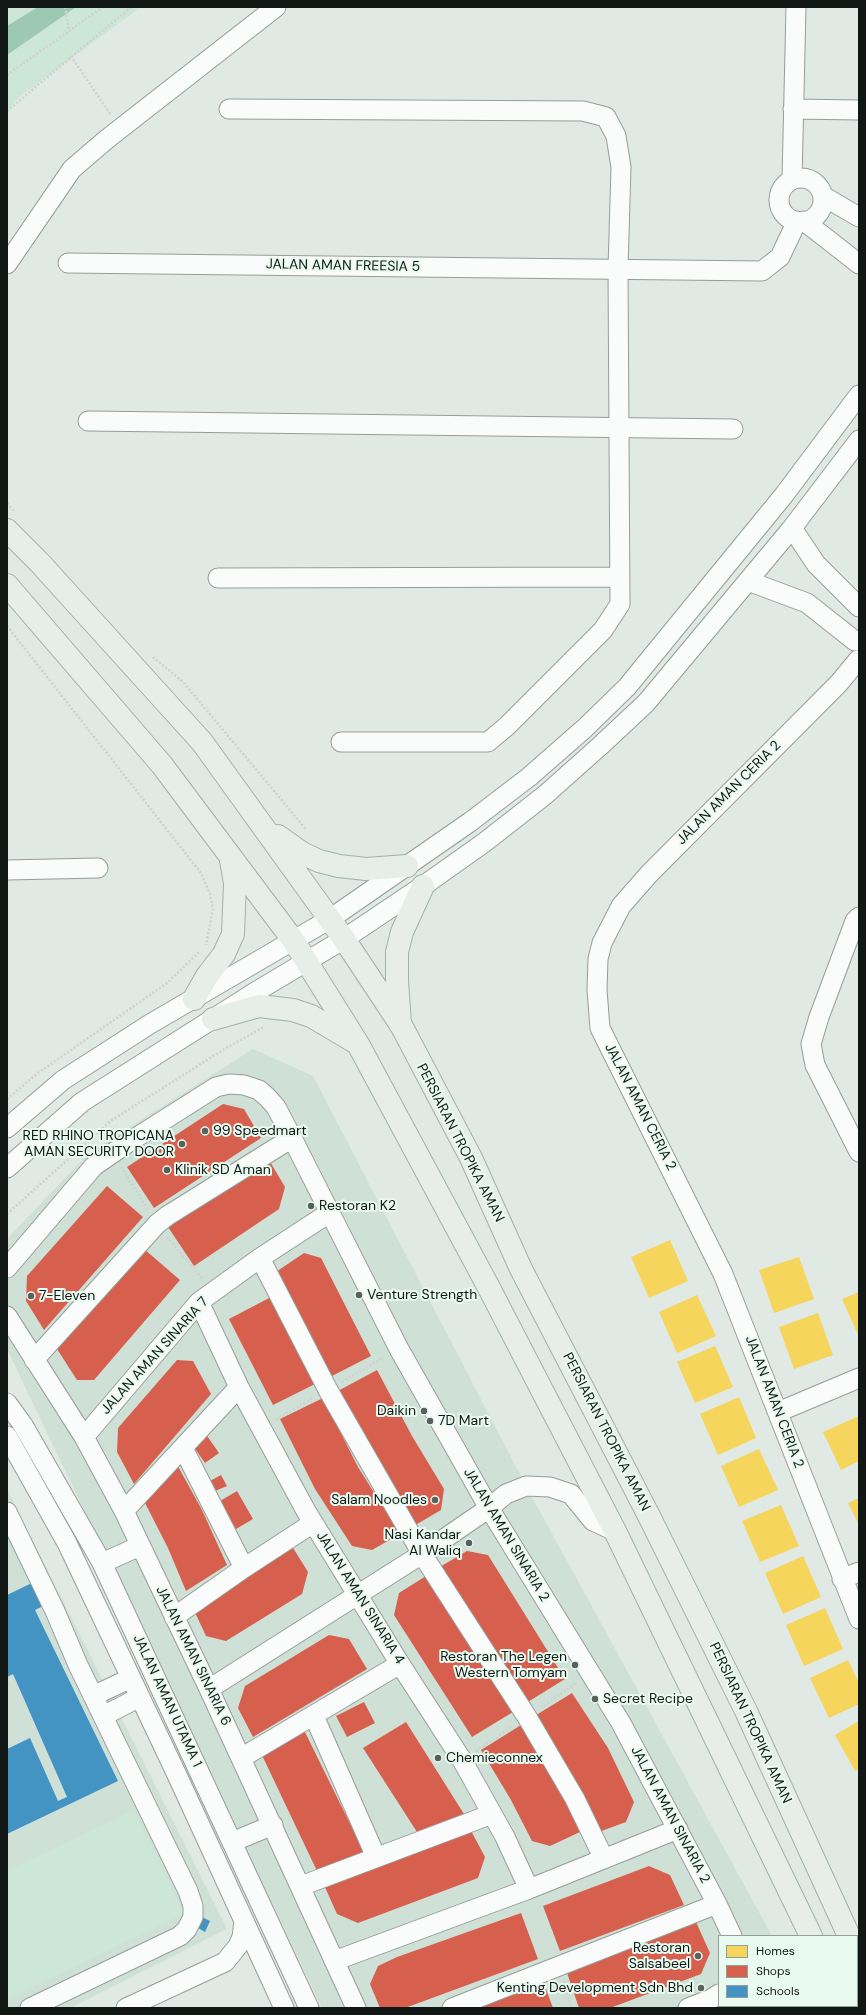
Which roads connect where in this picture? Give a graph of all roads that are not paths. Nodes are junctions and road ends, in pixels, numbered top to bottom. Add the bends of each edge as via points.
1 (276, 7) edge
2 (796, 7) edge
3 (793, 109) junction
4 (229, 110) dead end
5 (859, 110) edge
6 (792, 180) junction
7 (823, 196) junction
8 (859, 217) edge
9 (800, 221) junction
10 (7, 264) edge
11 (68, 264) dead end
12 (859, 264) edge
13 (618, 269) junction
14 (859, 395) edge
15 (88, 421) dead end
16 (619, 427) junction
17 (733, 429) dead end
18 (859, 440) edge
19 (792, 528) junction
20 (7, 530) edge
21 (620, 577) junction
22 (218, 578) dead end
23 (748, 581) junction
24 (7, 585) edge
25 (859, 607) edge
26 (857, 636) edge
27 (859, 660) edge
28 (341, 742) dead end
29 (261, 824) junction
30 (230, 858) junction
31 (407, 866) junction
32 (98, 868) dead end
33 (7, 870) edge
34 (423, 886) junction
35 (859, 918) edge
36 (330, 919) junction
37 (344, 939) junction
38 (293, 940) junction
39 (306, 961) junction
40 (194, 998) junction
41 (213, 1019) junction
42 (400, 1026) junction
43 (358, 1044) junction
44 (7, 1128) edge
45 (290, 1134) junction
46 (859, 1152) edge
47 (7, 1168) edge
48 (329, 1213) junction
49 (260, 1258) junction
50 (7, 1268) edge
51 (199, 1302) junction
52 (7, 1316) edge
53 (34, 1360) junction
54 (859, 1378) edge
55 (239, 1387) junction
56 (7, 1403) edge
57 (778, 1412) junction
58 (7, 1436) edge
59 (84, 1437) junction
60 (183, 1448) junction
61 (489, 1508) junction
62 (124, 1511) junction
63 (7, 1512) edge
64 (313, 1523) junction
65 (615, 1531) junction
66 (66, 1543) junction
67 (140, 1546) junction
68 (422, 1554) junction
69 (102, 1563) junction
70 (244, 1568) junction
71 (851, 1575) edge
72 (357, 1594) junction
73 (91, 1596) junction
74 (174, 1617) junction
75 (859, 1619) edge
76 (400, 1664) junction
77 (130, 1678) junction
78 (209, 1689) junction
79 (93, 1696) junction
80 (140, 1697) junction
81 (103, 1716) junction
82 (314, 1716) junction
83 (241, 1758) junction
84 (492, 1814) junction
85 (273, 1825) junction
86 (678, 1829) junction
87 (232, 1842) junction
88 (376, 1857) junction
89 (604, 1859) junction
90 (301, 1886) junction
91 (529, 1889) junction
92 (717, 1904) junction
93 (800, 1914) junction
94 (244, 1921) junction
95 (845, 1928) edge
96 (732, 1935) edge
97 (800, 1935) edge
98 (810, 1935) edge
99 (857, 1935) edge
100 (334, 1961) junction
101 (718, 1995) edge
102 (133, 2006) edge
103 (30, 2008) edge
104 (284, 2008) edge
105 (309, 2008) edge
106 (356, 2008) edge
107 (452, 2008) edge
108 (688, 2008) edge

1 - 10 street via 72,169
2 - 3 street
3 - 5 street
3 - 6 street
4 - 13 street via 583,111 606,117 616,136 621,167
6 - 7 street via 806,178 812,181
6 - 9 street via 782,189 780,202 785,214
7 - 8 street
7 - 9 street via 823,203 817,216
9 - 12 street
9 - 13 street, JALAN AMAN FREESIA 5 via 780,257 762,271
11 - 13 street, JALAN AMAN FREESIA 5
13 - 16 street
14 - 31 street via 784,495 627,687 529,777
15 - 16 street
16 - 17 street
16 - 21 street
18 - 19 street
19 - 23 street
19 - 25 street via 816,564
20 - 29 main road, PERSIARAN TROPIKA AMAN via 202,742
21 - 22 street
21 - 28 street via 620,604 603,630 488,742
23 - 26 street via 807,603
23 - 34 street via 646,703 521,814
24 - 30 main road via 162,765
26 - 27 street via 855,651
27 - 57 street, JALAN AMAN CERIA 2 via 649,874 622,906 602,943 598,959 600,1028 723,1274
29 - 31 main road via 319,861 351,869
29 - 36 main road, PERSIARAN TROPIKA AMAN
30 - 38 main road
30 - 40 main road via 235,883 233,934 224,954
31 - 36 street
32 - 33 street
34 - 37 street
34 - 42 main road via 402,932 397,952
35 - 46 street via 855,921 811,1044 815,1065
36 - 37 main road, PERSIARAN TROPIKA AMAN
36 - 38 street
37 - 39 street
37 - 42 main road, PERSIARAN TROPIKA AMAN
38 - 39 main road
38 - 40 street
39 - 41 street
39 - 43 main road
40 - 44 street via 63,1080
41 - 43 main road via 259,1006 293,1010 311,1016
41 - 47 street via 82,1102
42 - 95 main road, PERSIARAN TROPIKA AMAN via 471,1158 521,1269 648,1514 746,1712
43 - 65 main road via 488,1286
45 - 48 street, JALAN AMAN SINARIA 2
45 - 50 street, JALAN AMAN SINARIA 2 via 276,1108 259,1090 244,1085 229,1084 216,1087 94,1166
45 - 53 street via 156,1224
48 - 49 street, JALAN AMAN SINARIA 7
48 - 61 street, JALAN AMAN SINARIA 2 via 399,1349
49 - 51 street, JALAN AMAN SINARIA 7
49 - 68 street via 328,1390
51 - 55 street, JALAN AMAN SINARIA 4
51 - 59 street, JALAN AMAN SINARIA 7
52 - 53 street, JALAN AMAN SINARIA 6
53 - 59 street, JALAN AMAN SINARIA 6
54 - 57 street
55 - 60 street
55 - 64 street, JALAN AMAN SINARIA 4
56 - 69 street, JALAN AMAN UTAMA 1 via 23,1425
57 - 71 street, JALAN AMAN CERIA 2
58 - 66 street, JALAN AMAN UTAMA 1
59 - 62 street, JALAN AMAN SINARIA 6
60 - 62 street
60 - 70 street
61 - 65 street via 506,1494 526,1486 550,1487 571,1494 593,1521
61 - 68 street
61 - 86 street, JALAN AMAN SINARIA 2 via 621,1723
62 - 67 street, JALAN AMAN SINARIA 6
63 - 79 street
64 - 70 street
64 - 72 street, JALAN AMAN SINARIA 4
65 - 93 main road
66 - 69 street
66 - 73 street, JALAN AMAN UTAMA 1
67 - 69 street
67 - 74 street, JALAN AMAN SINARIA 6
68 - 72 street
68 - 89 street via 527,1717 575,1799
69 - 73 street
69 - 87 street, JALAN AMAN UTAMA 1
70 - 74 street
71 - 75 street, JALAN AMAN CERIA 2
72 - 76 street, JALAN AMAN SINARIA 4
72 - 78 street
73 - 77 street, JALAN AMAN UTAMA 1
74 - 78 street, JALAN AMAN SINARIA 6
76 - 82 street
76 - 84 street, JALAN AMAN SINARIA 4 via 462,1760
77 - 79 street
77 - 80 street, JALAN AMAN UTAMA 1
78 - 83 street, JALAN AMAN SINARIA 6
79 - 81 street
80 - 81 street
80 - 94 street, JALAN AMAN UTAMA 1
81 - 103 street via 188,1891 193,1906 193,1918 180,1936
82 - 83 street
82 - 88 street
83 - 85 street, JALAN AMAN SINARIA 6
84 - 88 street
84 - 91 street, JALAN AMAN SINARIA 4
85 - 87 street
85 - 90 street, JALAN AMAN SINARIA 6
86 - 89 street
86 - 92 street, JALAN AMAN SINARIA 2
87 - 105 street, JALAN AMAN UTAMA 1
88 - 90 street
89 - 91 street
90 - 100 street, JALAN AMAN SINARIA 6
91 - 100 street
92 - 96 street, JALAN AMAN SINARIA 2
92 - 107 street
93 - 97 main road
93 - 98 main road
94 - 102 street via 240,1942 225,1962
94 - 104 street, JALAN AMAN UTAMA 1
95 - 99 main road
100 - 106 street, JALAN AMAN SINARIA 6
101 - 108 street

